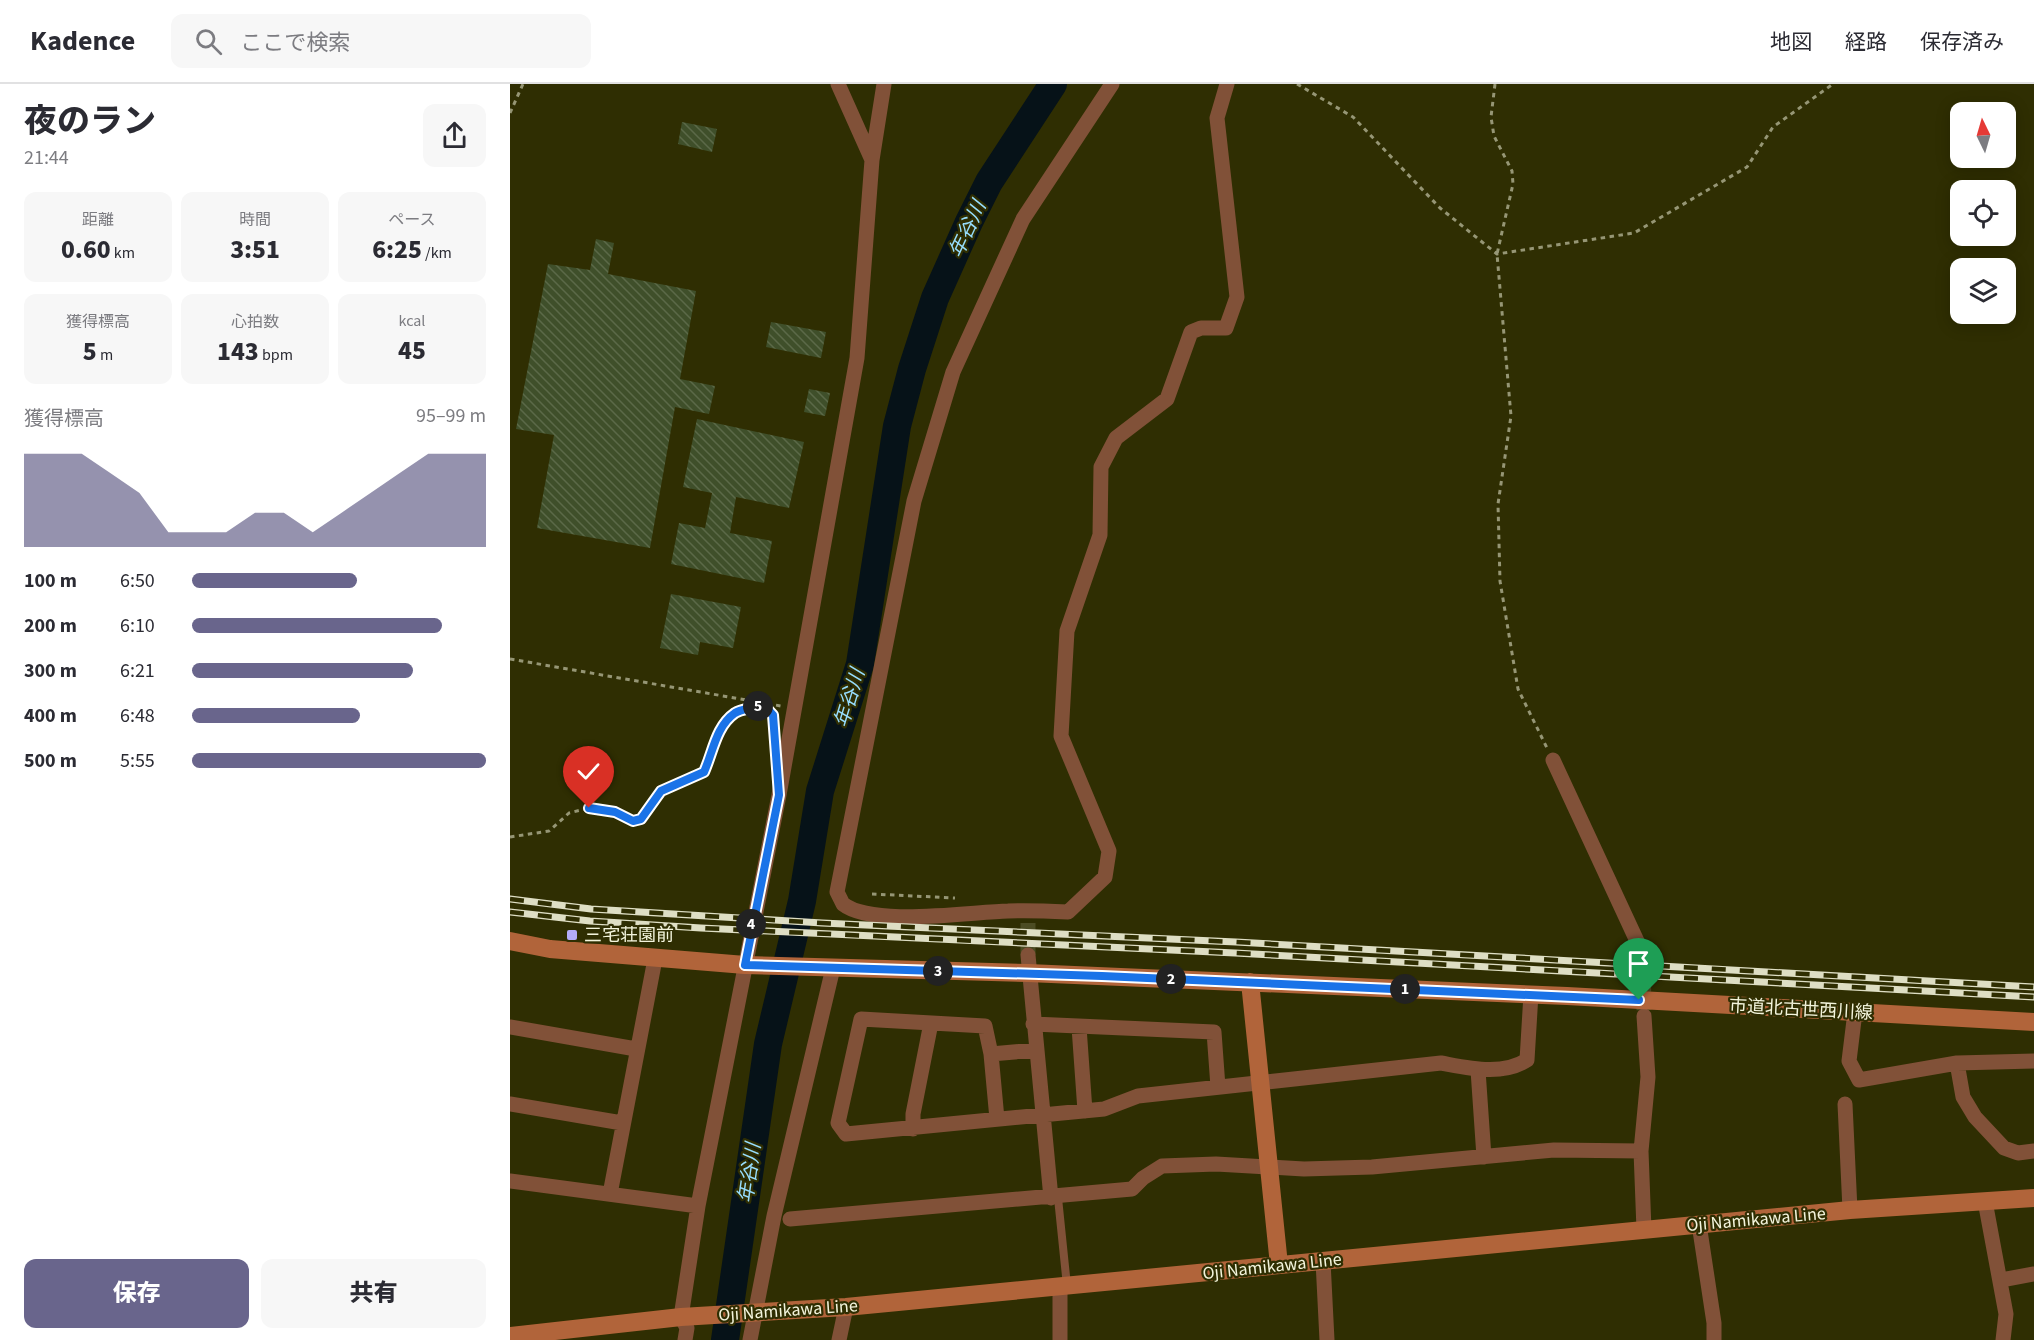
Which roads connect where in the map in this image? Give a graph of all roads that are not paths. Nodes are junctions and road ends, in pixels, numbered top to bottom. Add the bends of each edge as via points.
1 (838, 84) edge
2 (884, 84) edge
3 (1112, 84) edge
4 (1227, 84) edge
5 (872, 160) junction
6 (1553, 760) road end
7 (510, 941) edge
8 (1642, 954) tunnel mouth
9 (1028, 955) tunnel mouth
10 (655, 959) junction
11 (752, 965) junction
12 (833, 968) junction
13 (1028, 973) junction
14 (1250, 982) junction
15 (1530, 994) junction
16 (1855, 1012) junction
17 (1644, 1016) tunnel mouth
18 (2034, 1022) edge
19 (931, 1023) junction
20 (1033, 1024) junction
21 (510, 1027) edge
22 (1079, 1027) junction
23 (636, 1049) junction
24 (1036, 1050) junction
25 (992, 1054) junction
26 (2034, 1061) edge
27 (1957, 1063) junction
28 (1478, 1070) junction
29 (1259, 1082) junction
30 (1218, 1087) junction
31 (510, 1104) edge
32 (1845, 1104) dead end
33 (1085, 1111) junction
34 (1042, 1115) junction
35 (997, 1119) junction
36 (622, 1123) junction
37 (913, 1129) junction
38 (1641, 1151) junction
39 (2034, 1151) edge
40 (1484, 1157) junction
41 (1268, 1167) junction
42 (510, 1181) edge
43 (610, 1194) junction
44 (1055, 1198) junction
45 (2034, 1199) edge
46 (1985, 1202) junction
47 (698, 1206) junction
48 (1850, 1210) junction
49 (790, 1220) dead end
50 (1699, 1224) junction
51 (1644, 1230) junction
52 (1323, 1261) junction
53 (1279, 1265) junction
54 (2034, 1274) edge
55 (2001, 1280) junction
56 (1063, 1286) junction
57 (846, 1307) junction
58 (751, 1313) junction
59 (689, 1316) junction
60 (510, 1336) edge
61 (685, 1340) edge
62 (750, 1340) edge
63 (839, 1340) edge
64 (1060, 1340) edge
65 (1327, 1340) edge
66 (1714, 1340) edge
67 (2003, 1340) edge

1 - 5 street
2 - 5 street
3 - 4 street via 1023,219 953,372 914,501 837,892 843,904 864,914 1028,917 1068,912 1105,877 1109,851 1061,736 1067,631 1100,535 1101,467 1116,438 1167,399 1191,332 1226,328 1237,297 1217,118
5 - 11 street via 857,358
6 - 8 street
7 - 10 street, 市道北古世西川線 via 550,949
9 - 13 street
10 - 11 street, 市道北古世西川線
10 - 23 street
11 - 12 street, 市道北古世西川線
11 - 47 street
12 - 13 street, 市道北古世西川線
12 - 58 street
13 - 14 street, 市道北古世西川線
13 - 20 street
14 - 15 street, 市道北古世西川線
14 - 29 street
15 - 16 street, 市道北古世西川線
15 - 28 street via 1527,1060 1516,1068
16 - 18 street, 市道北古世西川線
16 - 27 street via 1849,1061 1859,1080
17 - 38 street via 1648,1077
19 - 25 street via 985,1026
19 - 37 street
19 - 37 street via 861,1019 838,1123 846,1134
20 - 22 street
20 - 24 street
21 - 23 street
22 - 30 street via 1214,1032
22 - 33 street
23 - 36 street
24 - 25 street
24 - 34 street
25 - 35 street
26 - 27 street
27 - 39 street via 1963,1097 1975,1117 2004,1148 2018,1153
28 - 29 street via 1441,1063
28 - 40 street
29 - 30 street
29 - 41 street
30 - 33 street via 1138,1096 1104,1109
31 - 36 street
32 - 48 street
33 - 34 street
34 - 35 street
34 - 44 street
35 - 37 street
36 - 43 street
38 - 40 street via 1554,1150
38 - 51 street
40 - 41 street via 1372,1167
41 - 44 street via 1162,1166 1132,1189
41 - 53 street
42 - 43 street
43 - 47 street
44 - 49 street
44 - 56 lane
45 - 46 street, Oji Namikawa Line
46 - 48 street, Oji Namikawa Line
46 - 55 street
47 - 59 street
48 - 50 street, Oji Namikawa Line
50 - 51 street, Oji Namikawa Line
50 - 66 street
51 - 52 street, Oji Namikawa Line
52 - 53 street, Oji Namikawa Line
52 - 65 street
53 - 56 street, Oji Namikawa Line
54 - 55 street
55 - 67 street via 2006,1314
56 - 57 street, Oji Namikawa Line
56 - 64 street
57 - 58 street, Oji Namikawa Line
57 - 63 street
58 - 59 street, Oji Namikawa Line
58 - 62 street
59 - 60 street, Oji Namikawa Line
59 - 61 street

